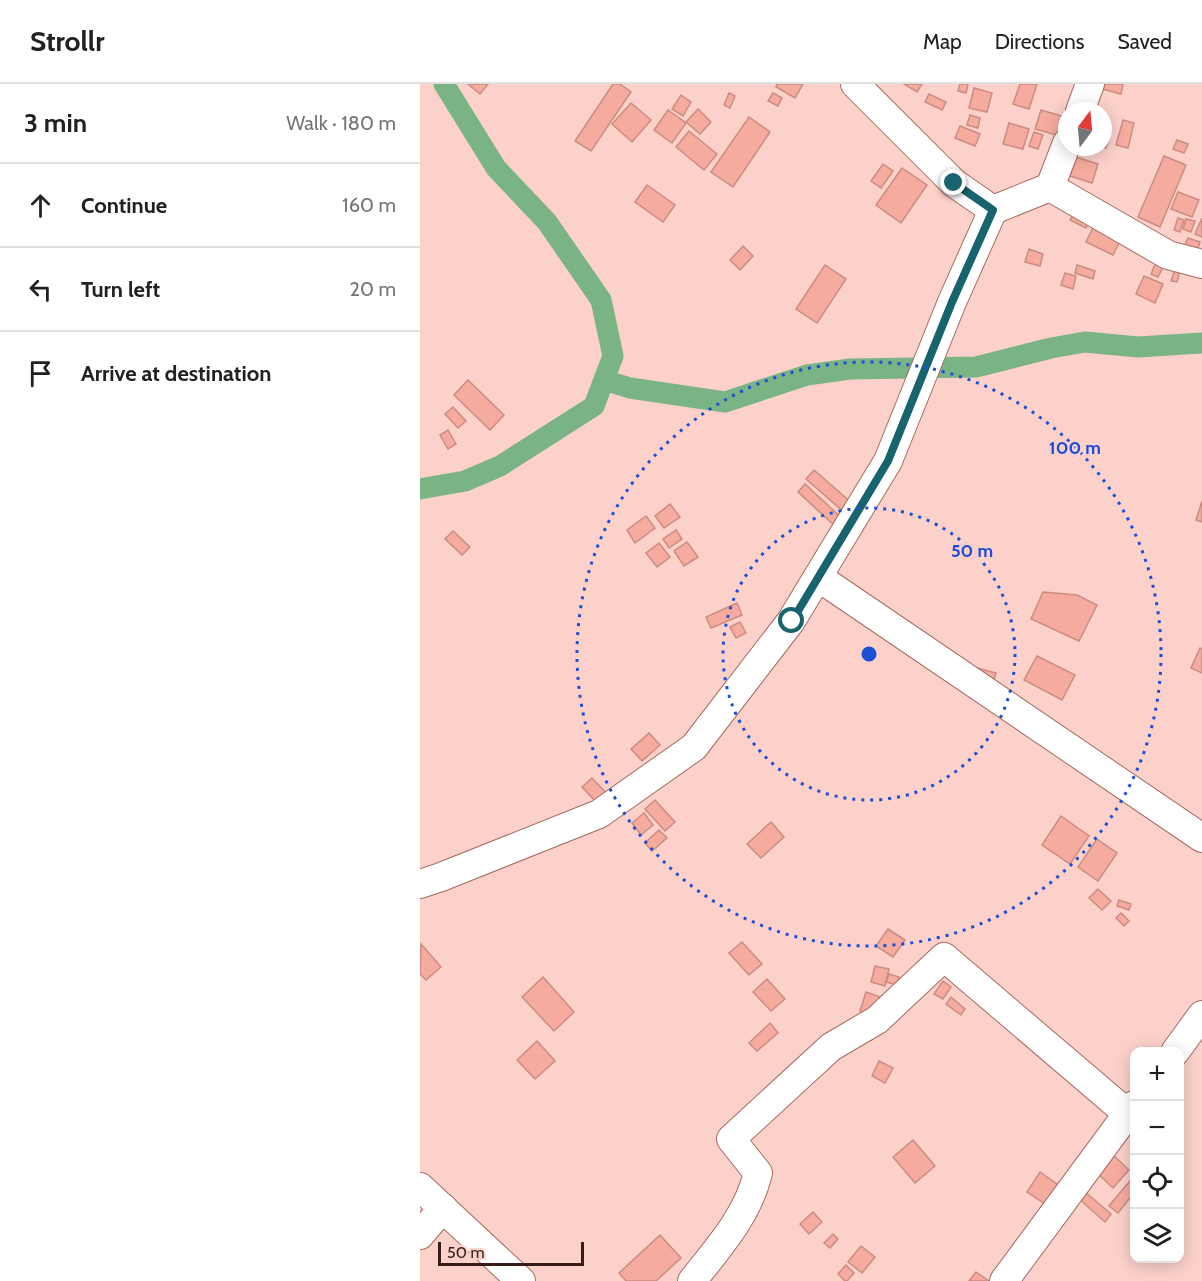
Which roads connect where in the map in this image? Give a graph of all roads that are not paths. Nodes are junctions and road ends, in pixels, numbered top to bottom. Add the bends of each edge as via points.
1 (855, 84) edge
2 (1090, 84) edge
3 (1083, 102) edge
4 (1062, 156) edge
5 (1050, 187) junction
6 (993, 210) junction
7 (1202, 264) edge
8 (818, 577) junction
9 (1202, 838) edge
10 (420, 884) edge
11 (1202, 1015) edge
12 (1179, 1047) edge
13 (1130, 1108) edge
14 (1130, 1110) edge
15 (420, 1187) edge
16 (443, 1208) junction
17 (420, 1235) edge
18 (521, 1281) edge
19 (692, 1281) edge
20 (1004, 1281) edge

1 - 6 street via 954,183
2 - 3 street
4 - 5 street
5 - 6 street
5 - 7 street via 1168,255
6 - 8 street via 888,461
8 - 9 street
8 - 10 street via 792,621 694,747 599,814
11 - 12 street
13 - 19 street via 944,957 877,1020 831,1047 731,1139 758,1173 754,1190 735,1227
14 - 20 street
15 - 16 street
16 - 17 street
16 - 18 street

